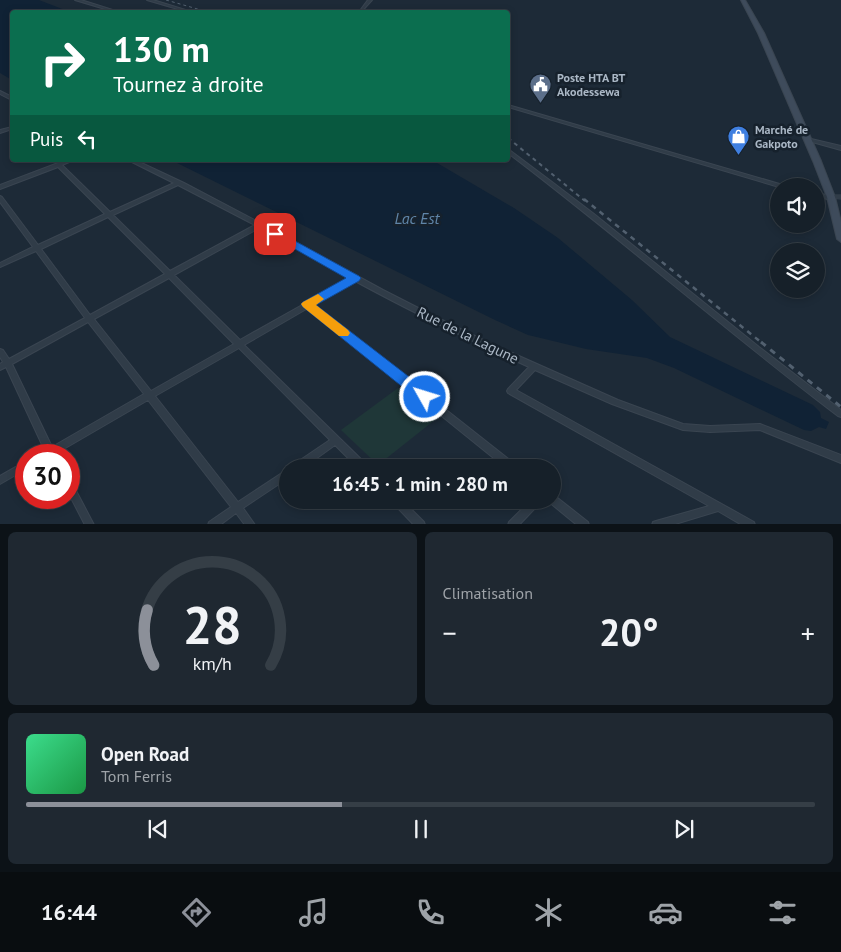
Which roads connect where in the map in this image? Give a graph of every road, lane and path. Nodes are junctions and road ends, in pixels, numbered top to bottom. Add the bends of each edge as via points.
1 (77, 0) edge
2 (149, 0) edge
3 (370, 0) edge
4 (743, 0) edge
5 (110, 10) edge
6 (183, 10) edge
7 (362, 10) edge
8 (0, 92) edge
9 (7, 96) junction
10 (0, 98) edge
11 (10, 98) edge
12 (510, 107) edge
13 (807, 139) junction
14 (841, 148) edge
15 (510, 153) edge
16 (66, 162) edge
17 (135, 162) edge
18 (59, 165) junction
19 (178, 183) junction
20 (770, 183) edge
21 (0, 187) edge
22 (825, 197) edge
23 (831, 197) junction
24 (841, 197) edge
25 (0, 198) edge
26 (110, 214) junction
27 (260, 225) junction
28 (841, 239) edge
29 (37, 247) junction
30 (0, 264) edge
31 (170, 274) junction
32 (355, 278) junction
33 (307, 304) junction
34 (89, 318) junction
35 (239, 344) junction
36 (0, 352) edge
37 (4, 365) edge
38 (534, 366) junction
39 (148, 396) junction
40 (841, 414) edge
41 (336, 440) junction
42 (44, 444) edge
43 (66, 444) edge
44 (309, 459) edge
45 (355, 459) edge
46 (502, 459) edge
47 (841, 459) edge
48 (15, 472) edge
49 (279, 479) edge
50 (0, 480) edge
51 (80, 506) edge
52 (561, 506) edge
53 (237, 507) junction
54 (719, 507) junction
55 (405, 509) edge
56 (528, 509) edge
57 (90, 524) edge
58 (212, 524) edge
59 (251, 524) edge
60 (421, 524) edge
61 (512, 524) edge
62 (585, 524) edge
63 (656, 524) edge
64 (751, 524) edge

1 - 5 street
2 - 6 street
3 - 7 street
4 - 13 main road via 761,33
8 - 9 street
9 - 10 street
9 - 11 street
12 - 20 street
13 - 14 street
13 - 23 main road
15 - 40 street
16 - 18 street
17 - 19 street, Rue de la Lagune
18 - 21 street
18 - 26 street
19 - 26 street
19 - 27 street, Rue de la Lagune
22 - 23 street
23 - 24 street
23 - 28 main road
25 - 29 street
26 - 29 street
26 - 31 street
27 - 31 street
27 - 32 street, Rue de la Lagune
29 - 30 street
29 - 34 street
31 - 34 street
31 - 35 street
32 - 33 street
32 - 38 street, Rue de la Lagune
33 - 35 street
33 - 46 street
34 - 37 street
34 - 39 street
35 - 39 street
35 - 41 street
36 - 37 street
37 - 42 street
38 - 47 street via 624,406 683,427 760,427
38 - 54 street, Rue de la Lagune via 511,391
39 - 43 street
39 - 53 street
41 - 44 street
41 - 45 street
48 - 50 street
49 - 53 street
51 - 57 street
52 - 62 street
53 - 58 street
53 - 59 street
54 - 63 street
54 - 64 street, Rue de la Lagune
55 - 60 street
56 - 61 street

